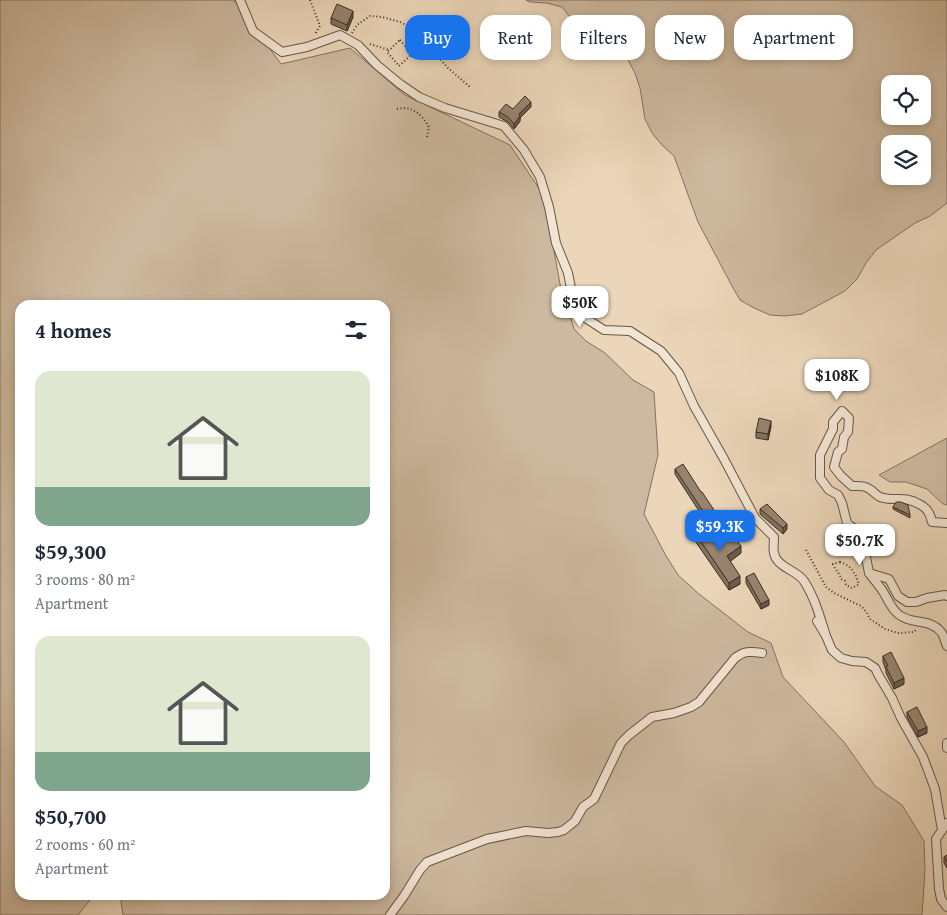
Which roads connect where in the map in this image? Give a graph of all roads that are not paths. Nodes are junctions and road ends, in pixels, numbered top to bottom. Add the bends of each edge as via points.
1 (240, 0) edge
2 (947, 523) edge
3 (869, 572) junction
4 (947, 596) edge
5 (817, 621) dead end
6 (826, 636) junction
7 (947, 646) edge
8 (762, 653) dead end
9 (947, 743) edge
10 (947, 748) edge
11 (945, 830) edge
12 (947, 907) edge
13 (390, 915) edge

1 - 6 street via 253,31 282,52 340,35 358,45 377,65 419,97 504,126 540,177 575,308 604,330 630,331 661,351 679,373 755,518 774,537 777,561 800,576 806,584
2 - 3 street via 932,522 925,507 914,501 877,496 871,489 852,486 841,476 834,467 848,432 849,418 842,411 833,422 833,429 820,455 820,478 838,496 847,523 863,536 861,551 866,557
3 - 4 street via 889,579 898,596 907,602
3 - 7 street via 898,614 914,622 927,622 941,631
5 - 6 street
6 - 11 street via 832,650 841,658 866,662 875,668 923,757
8 - 13 street via 742,653 699,702 674,713 652,717 629,735 621,743 594,799 564,830 548,834 526,831 487,839 427,862
9 - 10 street
11 - 12 street via 936,839 940,894

